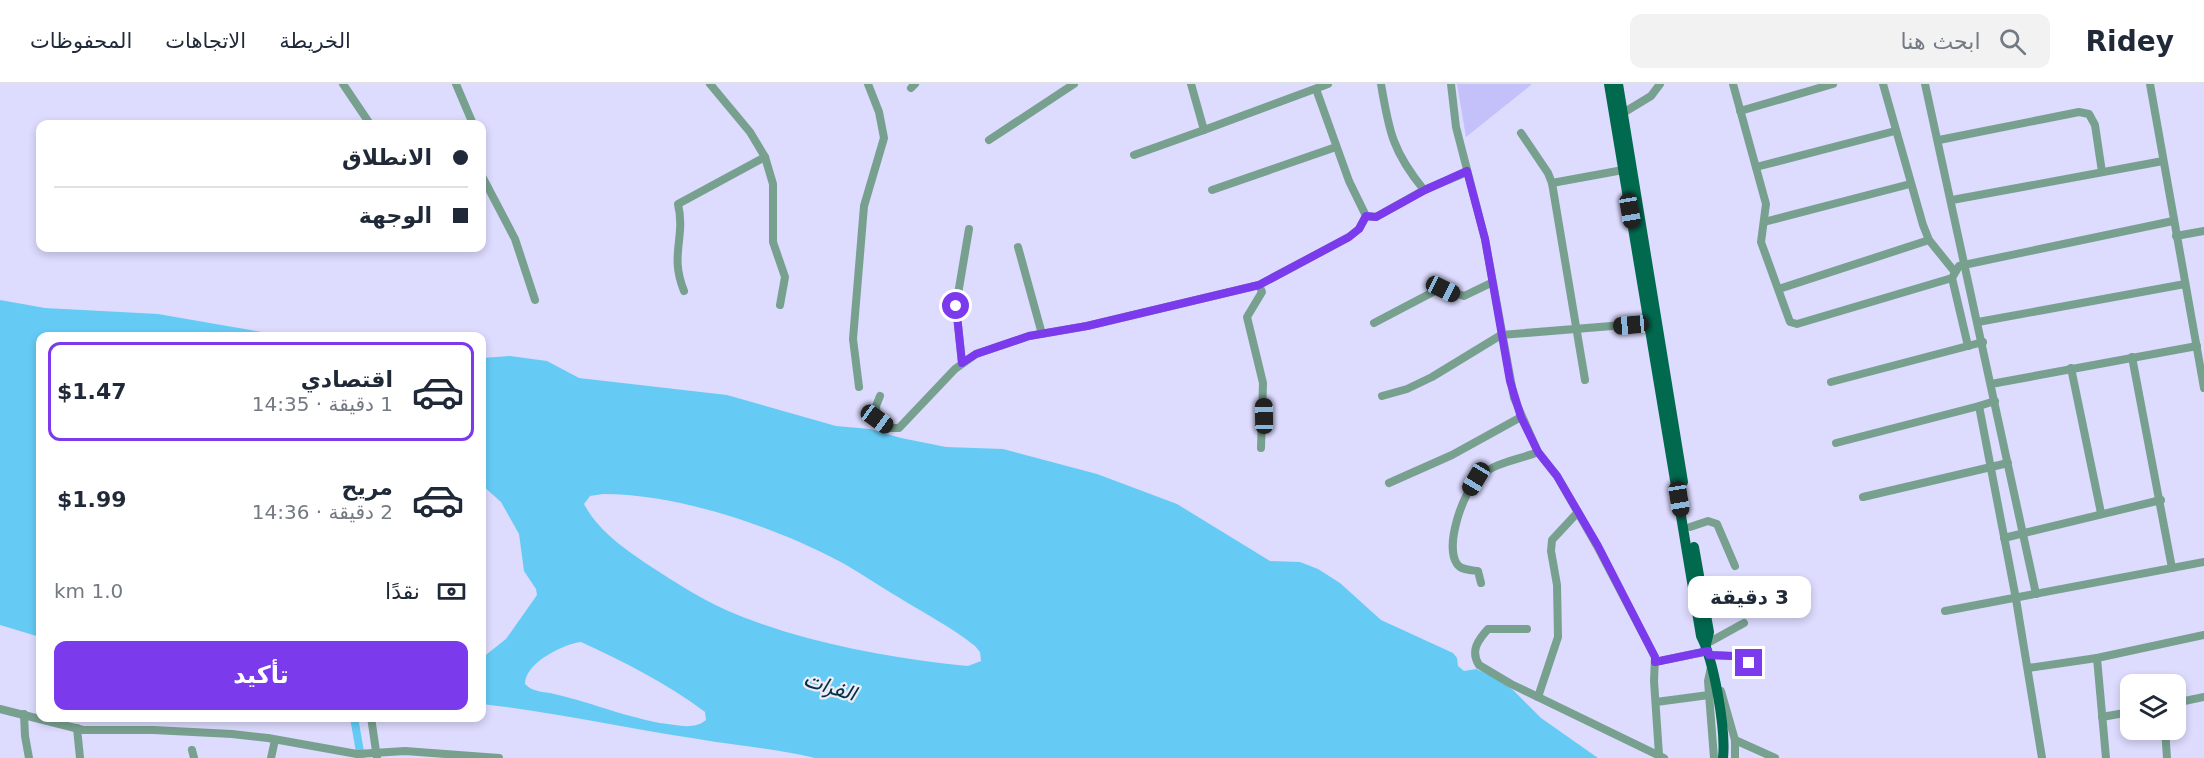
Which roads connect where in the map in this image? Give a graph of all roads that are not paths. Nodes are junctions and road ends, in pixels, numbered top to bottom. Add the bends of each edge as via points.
1 (343, 84) edge
2 (456, 84) edge
3 (710, 84) edge
4 (868, 84) edge
5 (1074, 84) edge
6 (1191, 84) edge
7 (1328, 84) edge
8 (1381, 84) edge
9 (1451, 84) edge
10 (1609, 84) edge
11 (1617, 84) edge
12 (1660, 84) edge
13 (1733, 84) edge
14 (1833, 84) edge
15 (1883, 84) edge
16 (1925, 84) edge
17 (2150, 84) edge
18 (1316, 89) junction
19 (1740, 111) junction
20 (1623, 113) junction
21 (367, 120) edge
22 (471, 120) edge
23 (1204, 130) junction
24 (1895, 131) junction
25 (1521, 133) dead end
26 (989, 140) dead end
27 (1939, 140) junction
28 (1336, 147) junction
29 (1134, 155) dead end
30 (765, 156) junction
31 (2163, 161) junction
32 (1756, 167) junction
33 (1623, 170) junction
34 (1467, 171) junction
35 (2102, 172) junction
36 (1552, 183) junction
37 (486, 184) edge
38 (1910, 184) junction
39 (1212, 190) dead end
40 (1425, 190) junction
41 (1952, 200) junction
42 (1366, 216) junction
43 (2173, 221) junction
44 (1764, 222) junction
45 (969, 229) dead end
46 (2204, 231) edge
47 (2176, 236) junction
48 (1929, 240) junction
49 (1018, 247) dead end
50 (1966, 263) junction
51 (1953, 275) junction
52 (1491, 283) junction
53 (2185, 284) junction
54 (1259, 285) junction
55 (1779, 289) junction
56 (684, 291) dead end
57 (535, 300) dead end
58 (780, 305) dead end
59 (1978, 322) junction
60 (1374, 323) dead end
61 (1649, 323) junction
62 (1577, 329) junction
63 (1042, 334) junction
64 (1501, 335) junction
65 (1983, 342) junction
66 (1968, 346) junction
67 (2197, 346) junction
68 (2132, 357) junction
69 (962, 363) junction
70 (2071, 368) junction
71 (1585, 380) dead end
72 (1831, 381) dead end
73 (1991, 384) junction
74 (859, 387) dead end
75 (2204, 388) edge
76 (880, 396) dead end
77 (1382, 396) dead end
78 (1995, 402) junction
79 (1980, 406) junction
80 (1521, 417) junction
81 (1836, 443) dead end
82 (1261, 448) dead end
83 (1538, 452) junction
84 (2008, 463) junction
85 (1991, 468) junction
86 (1389, 483) dead end
87 (1863, 498) dead end
88 (2161, 500) junction
89 (1578, 512) junction
90 (2101, 513) junction
91 (1690, 527) junction
92 (2023, 532) junction
93 (2004, 538) junction
94 (2204, 562) edge
95 (1736, 566) dead end
96 (2172, 568) junction
97 (1481, 583) dead end
98 (2036, 594) junction
99 (2016, 599) junction
100 (1945, 611) dead end
101 (1744, 623) dead end
102 (1527, 628) dead end
103 (2204, 634) edge
104 (1709, 654) junction
105 (2097, 658) junction
106 (1655, 662) junction
107 (1749, 663) dead end
108 (2028, 668) junction
109 (1709, 695) junction
110 (1538, 697) junction
111 (2204, 698) edge
112 (2186, 701) edge
113 (1656, 702) junction
114 (0, 709) edge
115 (24, 714) junction
116 (2120, 714) edge
117 (36, 717) edge
118 (2102, 717) junction
119 (54, 722) edge
120 (371, 722) edge
121 (77, 728) junction
122 (276, 740) junction
123 (1735, 740) junction
124 (2166, 740) edge
125 (374, 754) edge
126 (438, 756) edge
127 (1662, 757) edge
128 (29, 758) edge
129 (80, 758) edge
130 (271, 758) edge
131 (499, 758) edge
132 (1714, 758) edge
133 (1723, 758) edge
134 (1735, 758) edge
135 (1775, 758) edge
136 (2042, 758) edge
137 (2106, 758) edge
138 (2167, 758) edge

1 - 21 street
2 - 22 street
3 - 30 street
4 - 74 street via 884,138 864,206 853,339
5 - 26 street
6 - 23 street
7 - 18 street
8 - 40 street via 1396,150
9 - 34 street
10 - 33 main road
11 - 20 main road
12 - 20 street via 1651,96
13 - 19 street
14 - 19 street
15 - 24 street
16 - 27 street
17 - 31 street
18 - 23 street
18 - 28 street
19 - 32 street
20 - 91 main road
23 - 29 street
24 - 32 street
24 - 38 street
25 - 36 street
27 - 35 street via 2079,112 2089,114 2095,125
27 - 41 street
28 - 39 street
28 - 42 street
30 - 56 street via 678,204 682,221 676,260
30 - 58 street via 772,184 773,242 784,277
31 - 35 street
31 - 43 street
32 - 44 street via 1766,204
33 - 36 street
33 - 61 main road
34 - 40 street
34 - 52 street via 1485,239
35 - 41 street
36 - 62 street
37 - 57 street via 515,239
38 - 44 street
38 - 48 street
40 - 42 street via 1376,217
41 - 50 street
42 - 54 street via 1349,237
43 - 47 street
43 - 50 street
44 - 55 street via 1761,242
45 - 69 street via 956,306
46 - 47 street
47 - 53 street
48 - 51 street
48 - 55 street
49 - 63 street
50 - 51 street
50 - 59 street
51 - 55 street via 1797,324 1786,317
51 - 66 street
52 - 60 street via 1464,296 1443,289 1435,291
52 - 64 street
53 - 59 street
53 - 67 street
54 - 63 street
54 - 82 street via 1262,292 1247,317 1263,383
59 - 65 street
61 - 62 street
61 - 104 main road via 1701,636
62 - 64 street
62 - 71 street
63 - 69 street via 1002,344
64 - 77 street via 1432,377
64 - 80 street
65 - 66 street
65 - 73 street
66 - 72 street
67 - 68 street
67 - 75 street
68 - 70 street
68 - 88 street
69 - 76 street via 900,428 889,428 877,419
70 - 73 street
70 - 90 street
73 - 78 street
78 - 79 street
78 - 84 street
79 - 81 street
79 - 85 street
80 - 83 street
80 - 86 street via 1452,455
83 - 89 street
83 - 97 street via 1491,467 1476,479 1460,506 1455,560 1464,569 1478,571
84 - 85 street
84 - 92 street
85 - 87 street
85 - 93 street
88 - 90 street
88 - 96 street
89 - 106 street
89 - 110 street via 1552,540 1558,637
90 - 92 street
91 - 95 street via 1708,521 1717,524
91 - 104 main road via 1709,632
92 - 93 street
92 - 98 street
93 - 99 street
94 - 96 street
96 - 98 street
98 - 99 street
99 - 100 street
99 - 108 street
101 - 104 street
102 - 110 street via 1488,629 1478,640 1476,660
103 - 105 street
104 - 106 street
104 - 107 street via 1733,656
104 - 109 street
104 - 123 street
104 - 133 main road via 1722,728
105 - 108 street
105 - 118 street
106 - 113 street
108 - 136 street
109 - 113 street
109 - 132 street
110 - 127 street
111 - 112 street
113 - 127 street
114 - 115 street
115 - 117 street
115 - 128 street
116 - 118 street
118 - 137 street
119 - 121 street
120 - 125 street
121 - 122 street via 164,730
121 - 129 street
122 - 125 street
122 - 130 street
123 - 134 street
123 - 135 street
124 - 138 street
125 - 126 street
126 - 131 street

